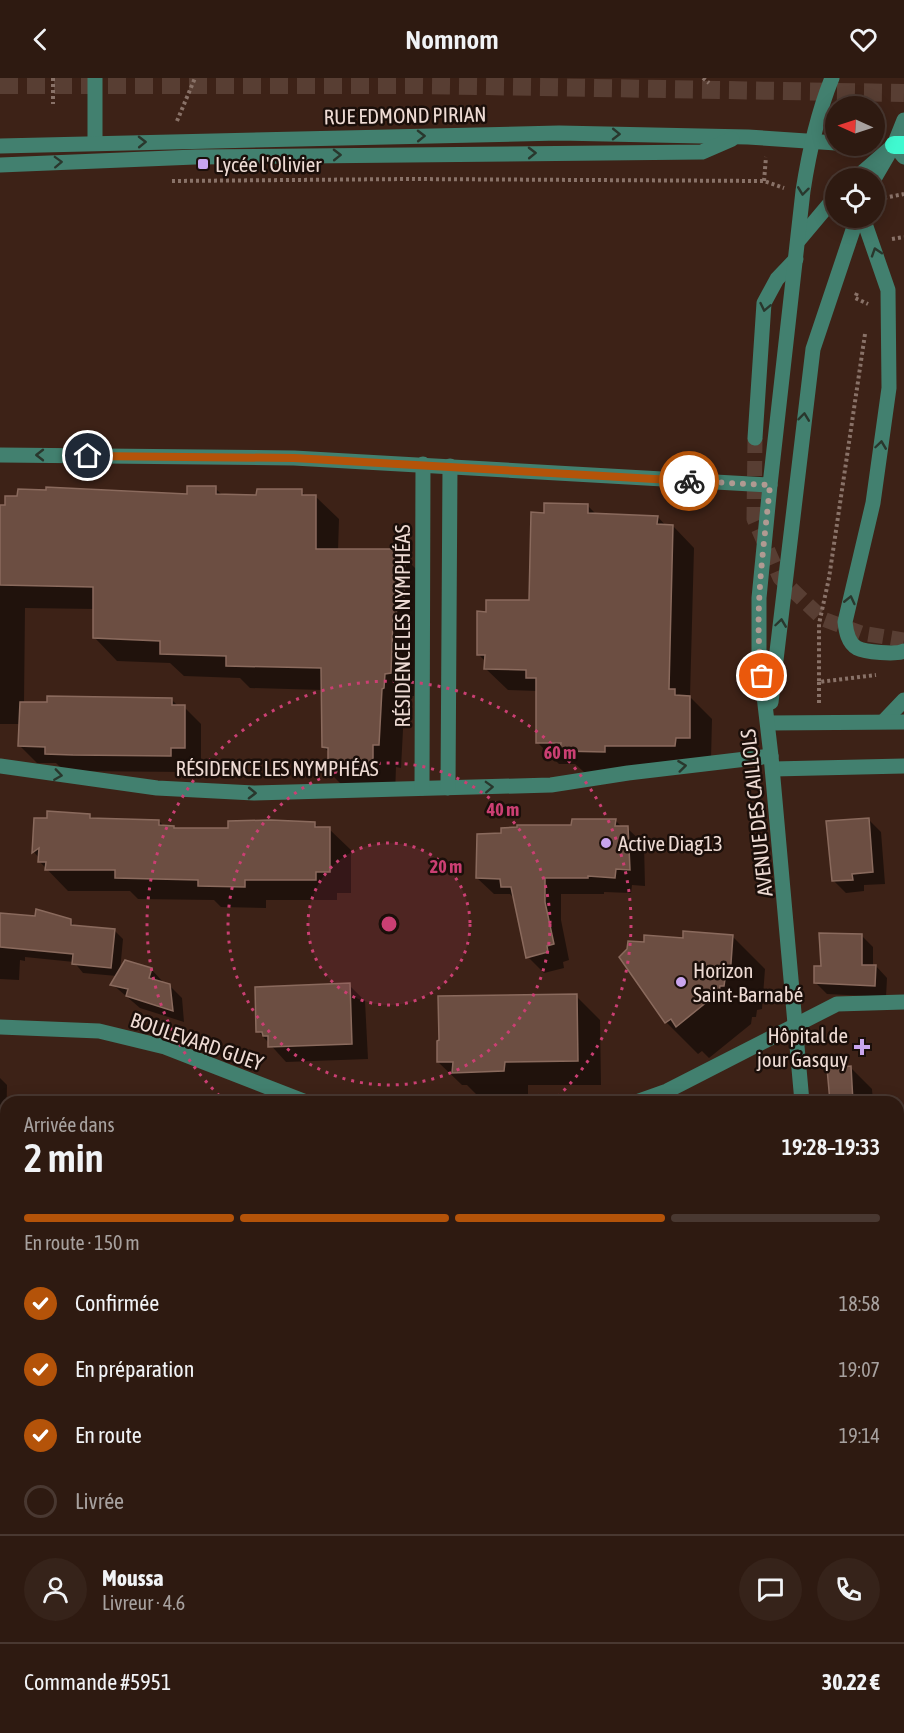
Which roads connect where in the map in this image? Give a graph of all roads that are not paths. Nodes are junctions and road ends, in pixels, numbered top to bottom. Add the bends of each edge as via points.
1 (95, 78) edge
2 (832, 78) edge
3 (904, 120) edge
4 (737, 136) junction
5 (811, 142) junction
6 (95, 143) junction
7 (825, 143) edge
8 (0, 146) edge
9 (885, 146) edge
10 (901, 149) edge
11 (0, 165) edge
12 (872, 168) edge
13 (884, 168) edge
14 (825, 209) edge
15 (853, 228) edge
16 (867, 228) edge
17 (798, 240) junction
18 (796, 259) junction
19 (755, 438) tunnel mouth
20 (0, 455) edge
21 (423, 464) junction
22 (450, 466) junction
23 (770, 485) junction
24 (904, 651) edge
25 (904, 700) edge
26 (884, 721) junction
27 (904, 722) edge
28 (768, 723) junction
29 (772, 762) junction
30 (0, 766) edge
31 (904, 766) edge
32 (422, 788) junction
33 (448, 788) junction
34 (904, 1002) edge
35 (795, 1024) junction
36 (0, 1027) edge
37 (291, 1096) edge
38 (667, 1096) edge
39 (801, 1096) edge

1 - 6 street
2 - 5 street, AVENUE DES CAILLOLS
3 - 10 street
4 - 5 street, RUE EDMOND PIRIAN
6 -> 4 street, RUE EDMOND PIRIAN via 559,133
11 -> 4 street via 195,157 702,152
5 - 7 street
5 -> 17 street, AVENUE DES CAILLOLS
6 - 8 street, RUE EDMOND PIRIAN
9 - 10 street
10 - 12 street
10 - 13 street
14 - 17 street
28 -> 15 street via 813,349
24 -> 16 street via 879,652 856,647 847,636 845,622 873,503 889,388 888,290
17 - 18 street, AVENUE DES CAILLOLS
18 -> 19 street via 777,279 764,303
18 - 23 street, AVENUE DES CAILLOLS
21 -> 20 street via 294,458
21 - 22 street
21 - 32 street, RÉSIDENCE LES NYMPHÉAS
22 - 23 street
22 - 33 street
23 - 28 street, AVENUE DES CAILLOLS via 759,605 759,653
25 - 26 street
26 - 27 street
26 - 28 street
28 - 29 street, AVENUE DES CAILLOLS
29 - 31 street, RÉSIDENCE LES NYMPHÉAS
33 -> 29 street, RÉSIDENCE LES NYMPHÉAS via 551,785 628,773
29 - 35 street, AVENUE DES CAILLOLS
30 -> 32 street, RÉSIDENCE LES NYMPHÉAS via 146,787 254,794
32 - 33 street, RÉSIDENCE LES NYMPHÉAS
34 - 35 street via 837,1004
35 - 38 street
35 - 39 street, AVENUE DES CAILLOLS
36 - 37 street, BOULEVARD GUEY via 99,1031 165,1047

